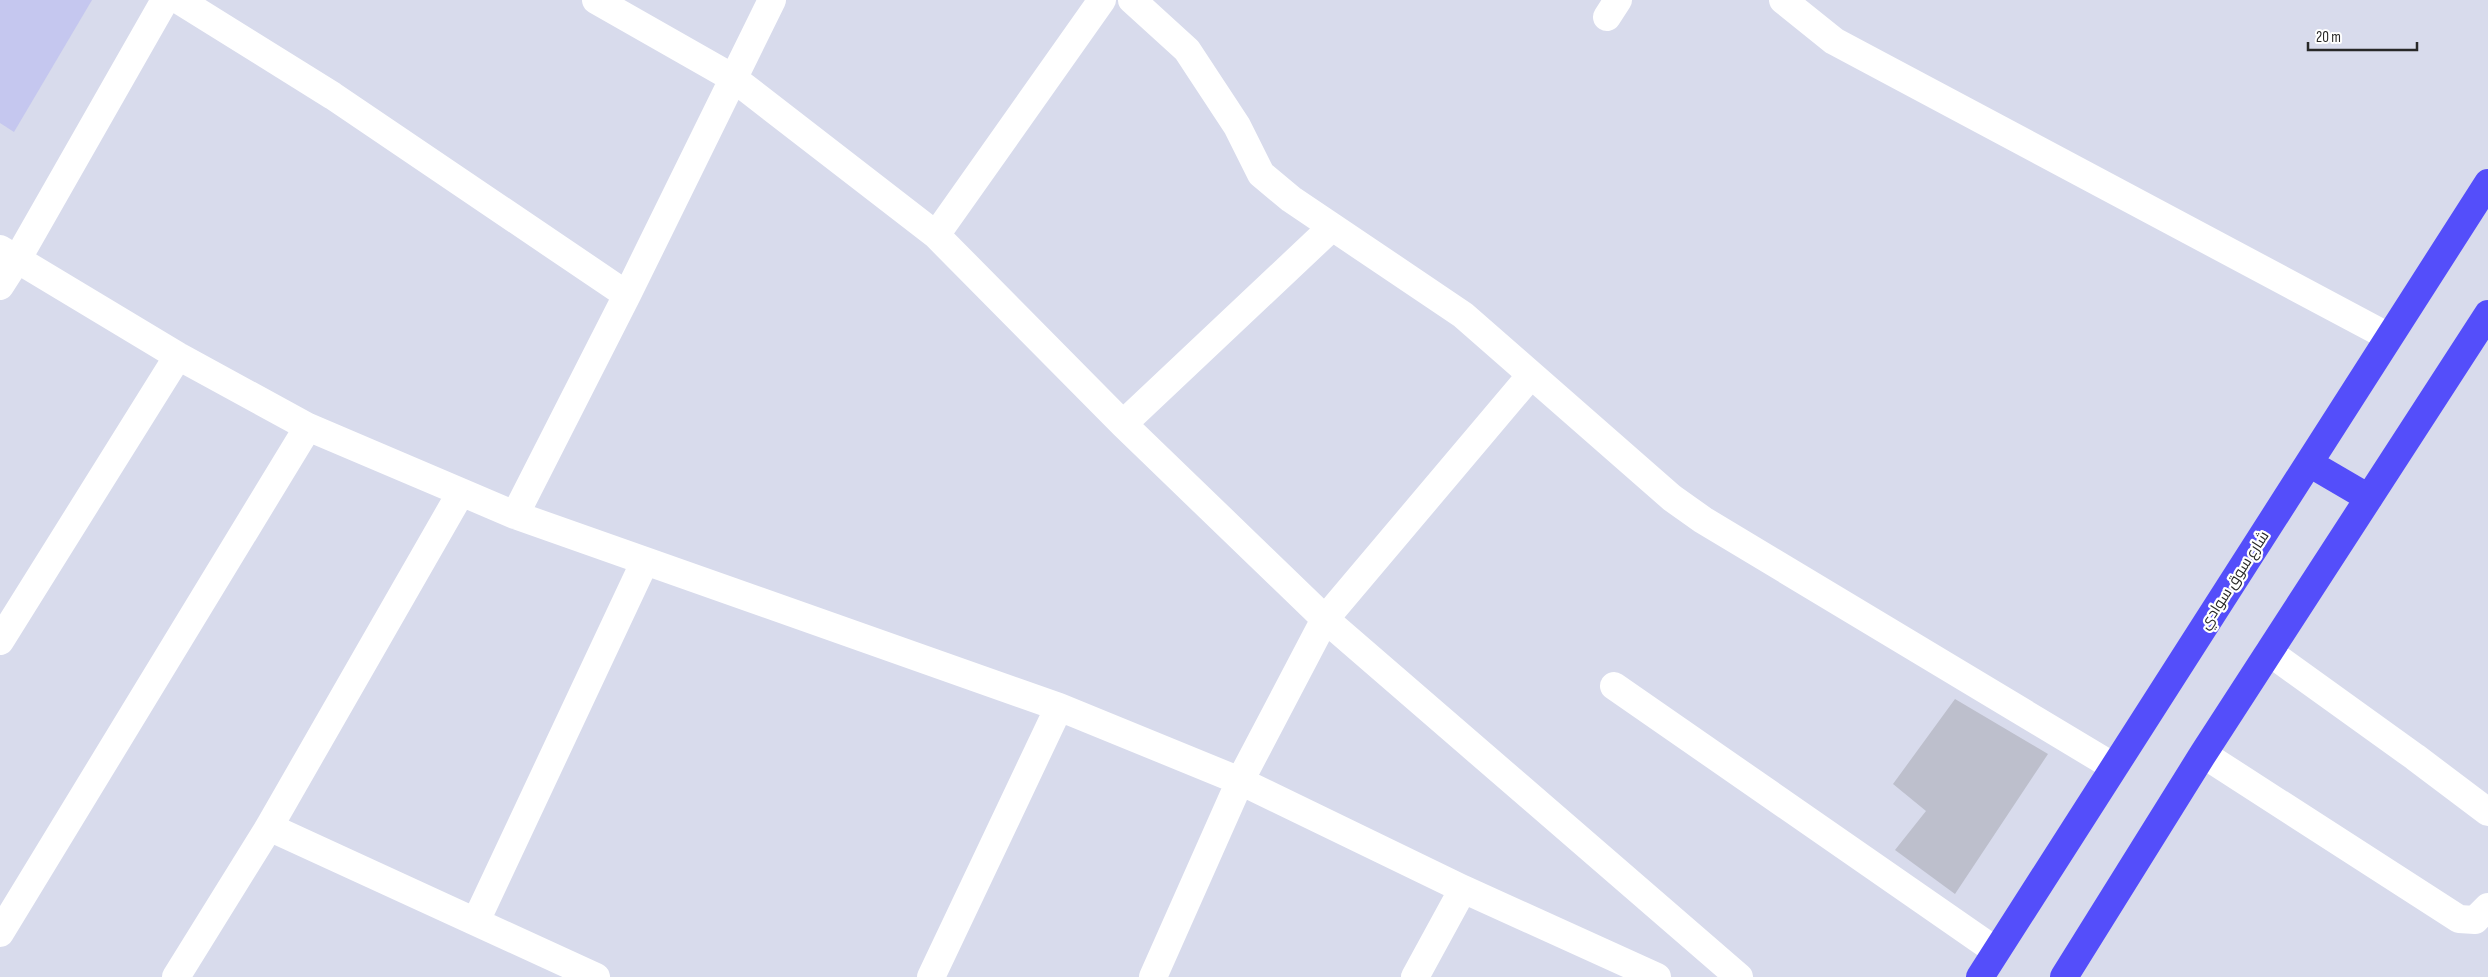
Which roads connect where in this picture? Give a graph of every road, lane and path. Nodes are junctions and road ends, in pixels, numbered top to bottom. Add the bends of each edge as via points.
1 (165, 0) edge
2 (179, 0) edge
3 (596, 0) edge
4 (772, 0) edge
5 (1102, 0) edge
6 (1132, 0) edge
7 (1784, 0) edge
8 (733, 78) junction
9 (2488, 183) edge
10 (1332, 227) junction
11 (936, 235) junction
12 (9, 254) edge
13 (0, 286) edge
14 (627, 295) junction
15 (2488, 314) edge
16 (2390, 336) junction
17 (178, 356) junction
18 (1531, 375) junction
19 (1123, 424) junction
20 (308, 427) junction
21 (2309, 462) junction
22 (460, 494) junction
23 (2369, 498) junction
24 (515, 515) junction
25 (645, 561) junction
26 (1325, 619) junction
27 (0, 641) edge
28 (2269, 652) junction
29 (1614, 686) dead end
30 (1059, 707) junction
31 (2203, 754) junction
32 (2114, 767) junction
33 (1240, 781) junction
34 (2488, 812) edge
35 (269, 827) junction
36 (1463, 889) junction
37 (2488, 907) edge
38 (476, 922) junction
39 (0, 933) edge
40 (1996, 951) junction
41 (176, 977) edge
42 (596, 977) edge
43 (931, 977) edge
44 (1154, 977) edge
45 (1415, 977) edge
46 (1657, 977) edge
47 (1739, 977) edge
48 (1980, 977) edge
49 (2064, 977) edge

1 - 12 street
2 - 14 street via 333,96
3 - 8 street
4 - 8 street
5 - 11 street
6 - 10 street via 1187,50 1237,126 1261,174
7 - 16 street via 1834,40
8 - 11 street
8 - 14 street
9 - 16 main road, شارع سوق سوادي
10 - 18 street via 1463,315
10 - 19 street
11 - 19 street
12 - 13 street
12 - 17 street
14 - 24 street
15 - 23 main road
16 - 21 main road, شارع سوق سوادي
17 - 20 street
17 - 27 street
18 - 26 street
18 - 32 street via 1672,498 1703,520
19 - 26 street
20 - 22 street
20 - 39 street
21 - 23 main road
21 - 32 main road, شارع سوق سوادي
22 - 24 street
22 - 35 street
23 - 28 main road
24 - 25 street
25 - 30 street
25 - 38 street
26 - 33 street
26 - 47 street
28 - 31 main road
28 - 34 street
29 - 40 street
30 - 33 street
30 - 43 street
31 - 37 street via 2459,919 2474,920
31 - 49 main road
32 - 40 main road, شارع سوق سوادي
33 - 36 street
33 - 44 street
35 - 38 street
35 - 41 street
36 - 45 street
36 - 46 street
38 - 42 street
40 - 48 main road, شارع سوق سوادي

